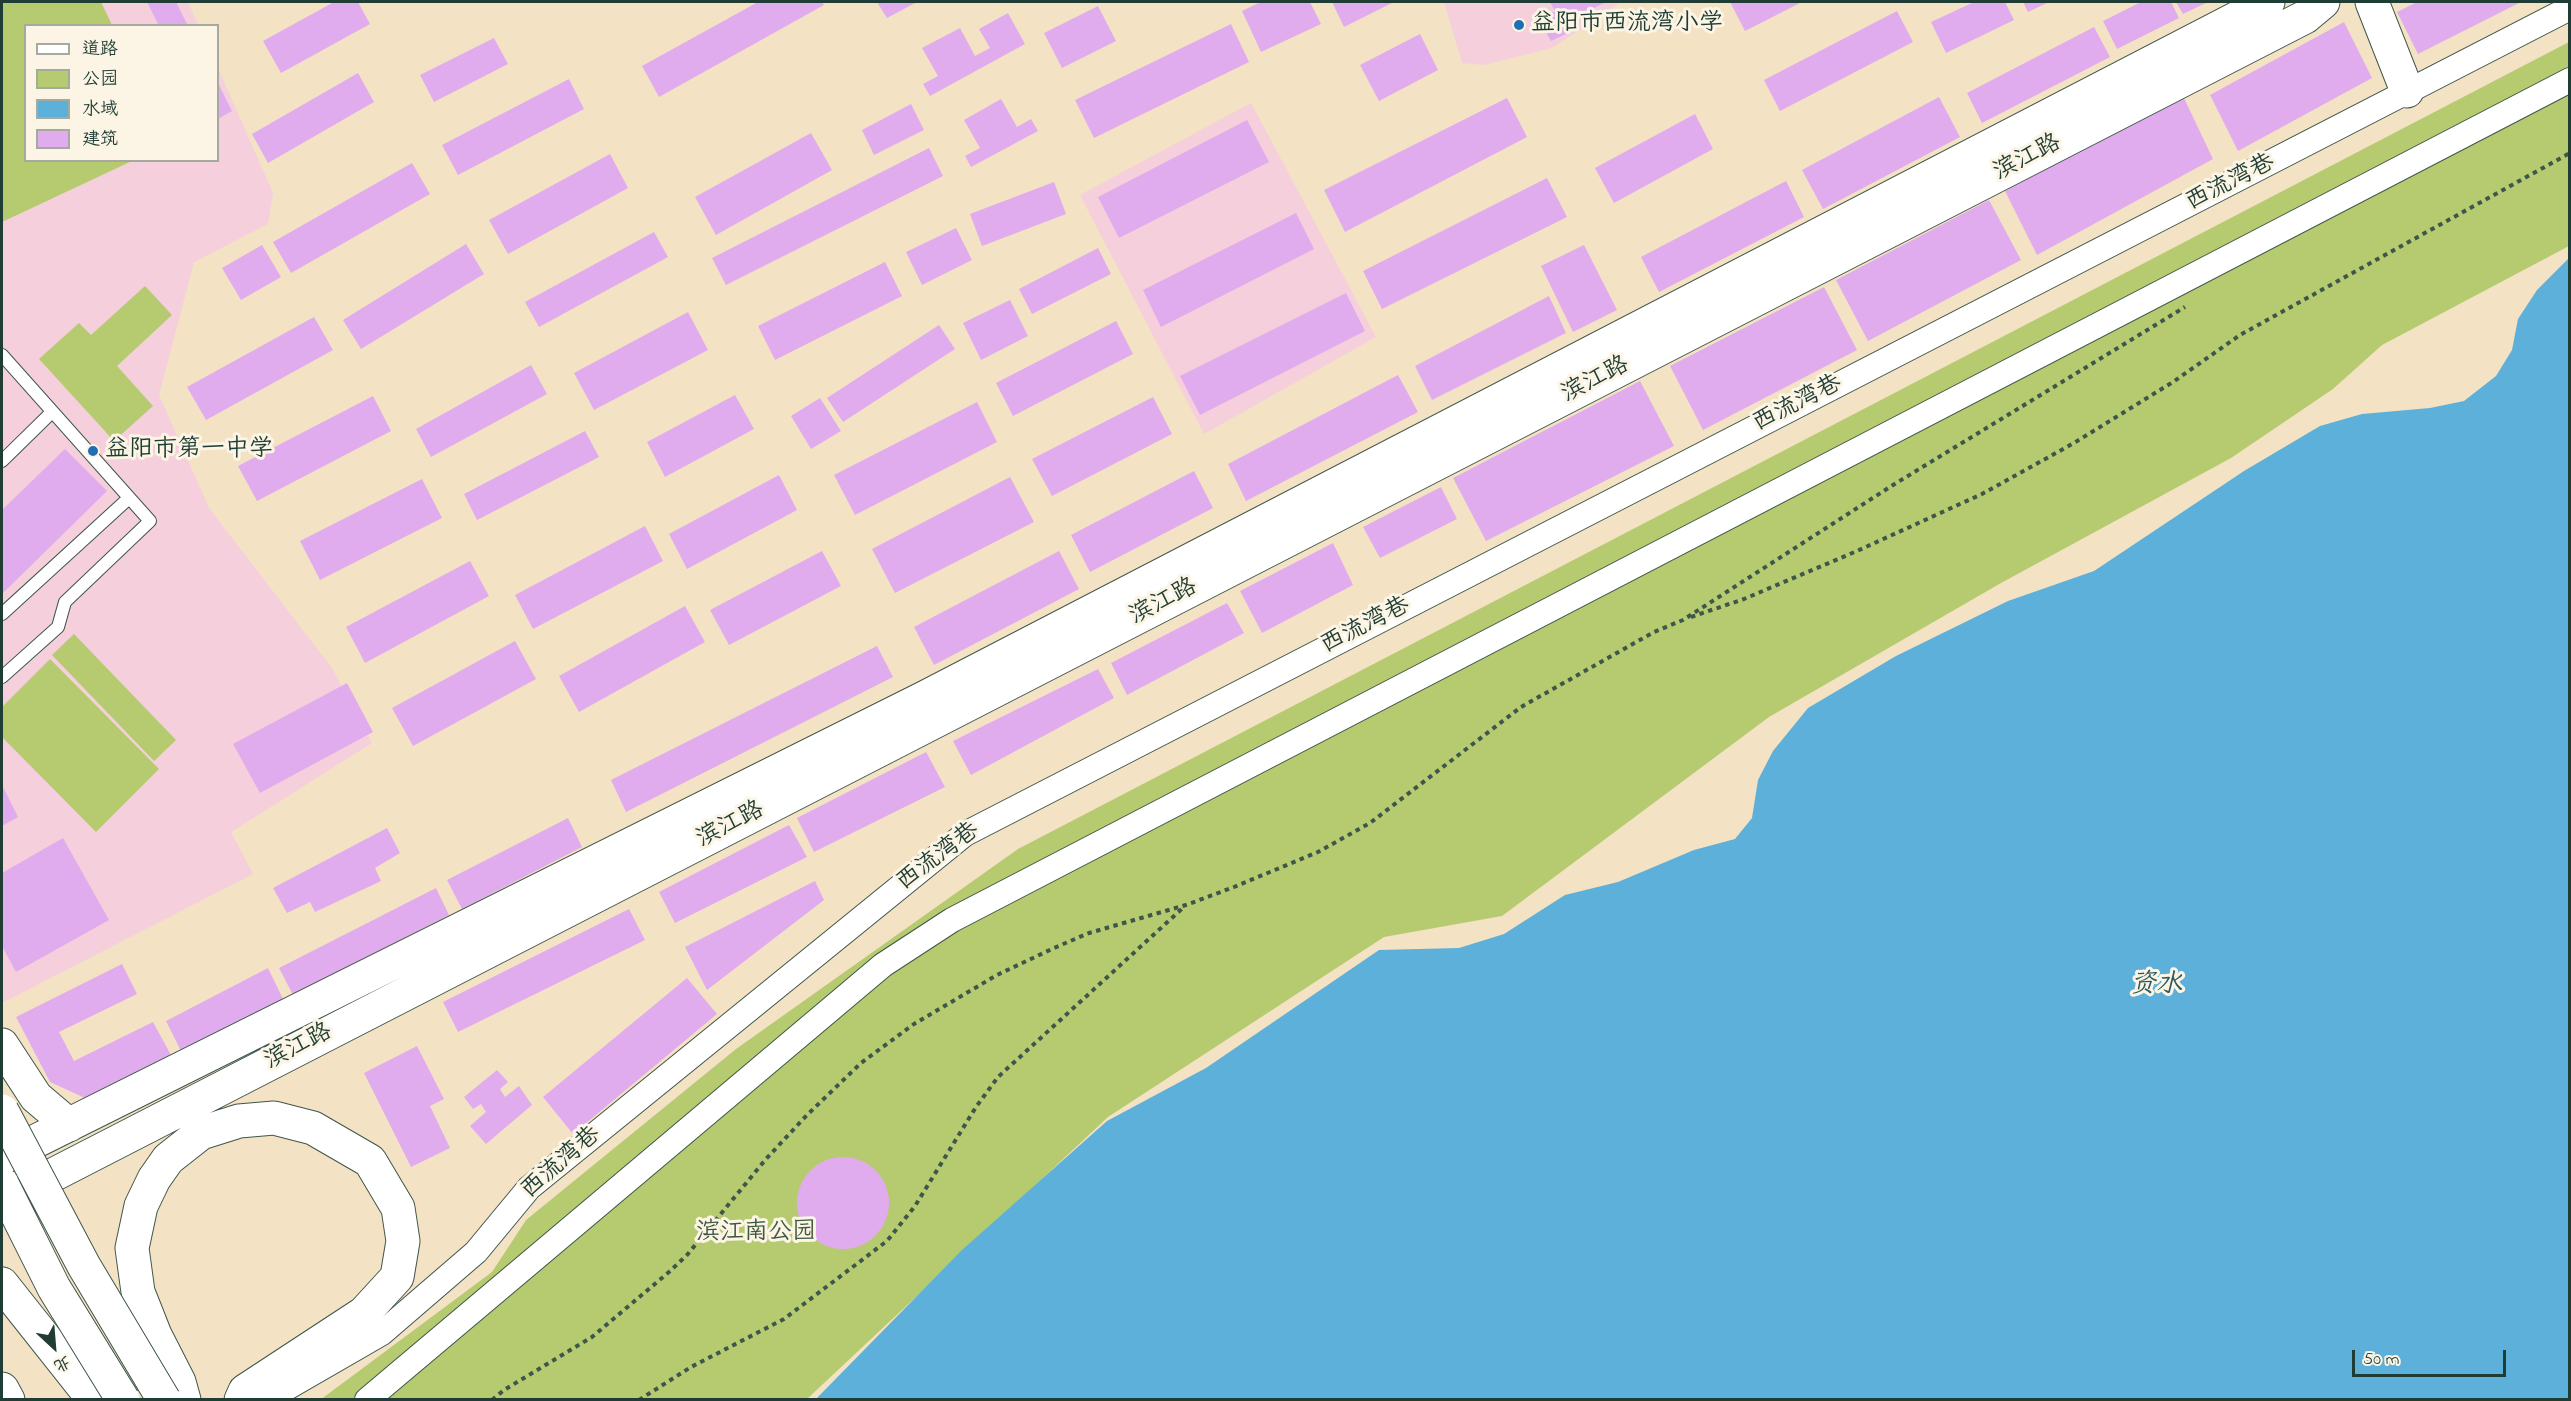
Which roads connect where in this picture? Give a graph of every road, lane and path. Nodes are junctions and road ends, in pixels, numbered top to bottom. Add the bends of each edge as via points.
1 (2268, 2) edge
2 (2323, 2) edge
3 (2372, 2) edge
4 (2570, 8) edge
5 (2570, 80) edge
6 (2407, 91) junction
7 (2570, 153) edge
8 (2186, 306) dead end
9 (2, 355) edge
10 (52, 412) junction
11 (2, 461) edge
12 (129, 498) junction
13 (2, 614) edge
14 (1683, 620) junction
15 (2, 677) edge
16 (1186, 905) junction
17 (2, 1045) edge
18 (2, 1111) edge
19 (69, 1125) junction
20 (2, 1158) edge
21 (2, 1184) edge
22 (2, 1202) edge
23 (2, 1284) edge
24 (2, 1389) edge
25 (8, 1400) edge
26 (94, 1400) edge
27 (123, 1400) edge
28 (164, 1400) edge
29 (184, 1400) edge
30 (241, 1400) edge
31 (266, 1400) edge
32 (367, 1400) edge
33 (492, 1400) edge
34 (639, 1400) edge

1 - 19 main road, 滨江路 via 924,698
2 - 22 main road, 滨江路 via 2305,17
3 - 6 main road
4 - 6 street, 西流湾巷
5 - 32 street via 952,920 883,965
6 - 31 street, 西流湾巷 via 965,834 529,1188 476,1252 382,1333
7 - 14 path via 2240,335 2173,382 1982,494 1744,599
8 - 14 path via 1893,485
9 - 10 lane
10 - 11 lane
10 - 12 lane
12 - 13 lane
12 - 15 lane via 150,521 65,602 58,627
14 - 16 path via 1654,632 1521,707 1370,823 1318,852
16 - 33 path via 1071,940 997,975 914,1024 861,1063 807,1115 669,1272 592,1337
16 - 34 path via 998,1077 915,1206 887,1241 784,1319 691,1367
17 - 19 main road via 36,1097
18 - 28 main road, bridge via 84,1266
19 - 20 main road, 滨江路
21 - 27 main road, bridge via 54,1288
23 - 26 main road
24 - 25 main road
29 - 30 main road via 138,1292 132,1248 141,1206 168,1159 201,1133 239,1121 274,1118 313,1128 370,1161 398,1208 403,1241 397,1277 364,1313 245,1391

